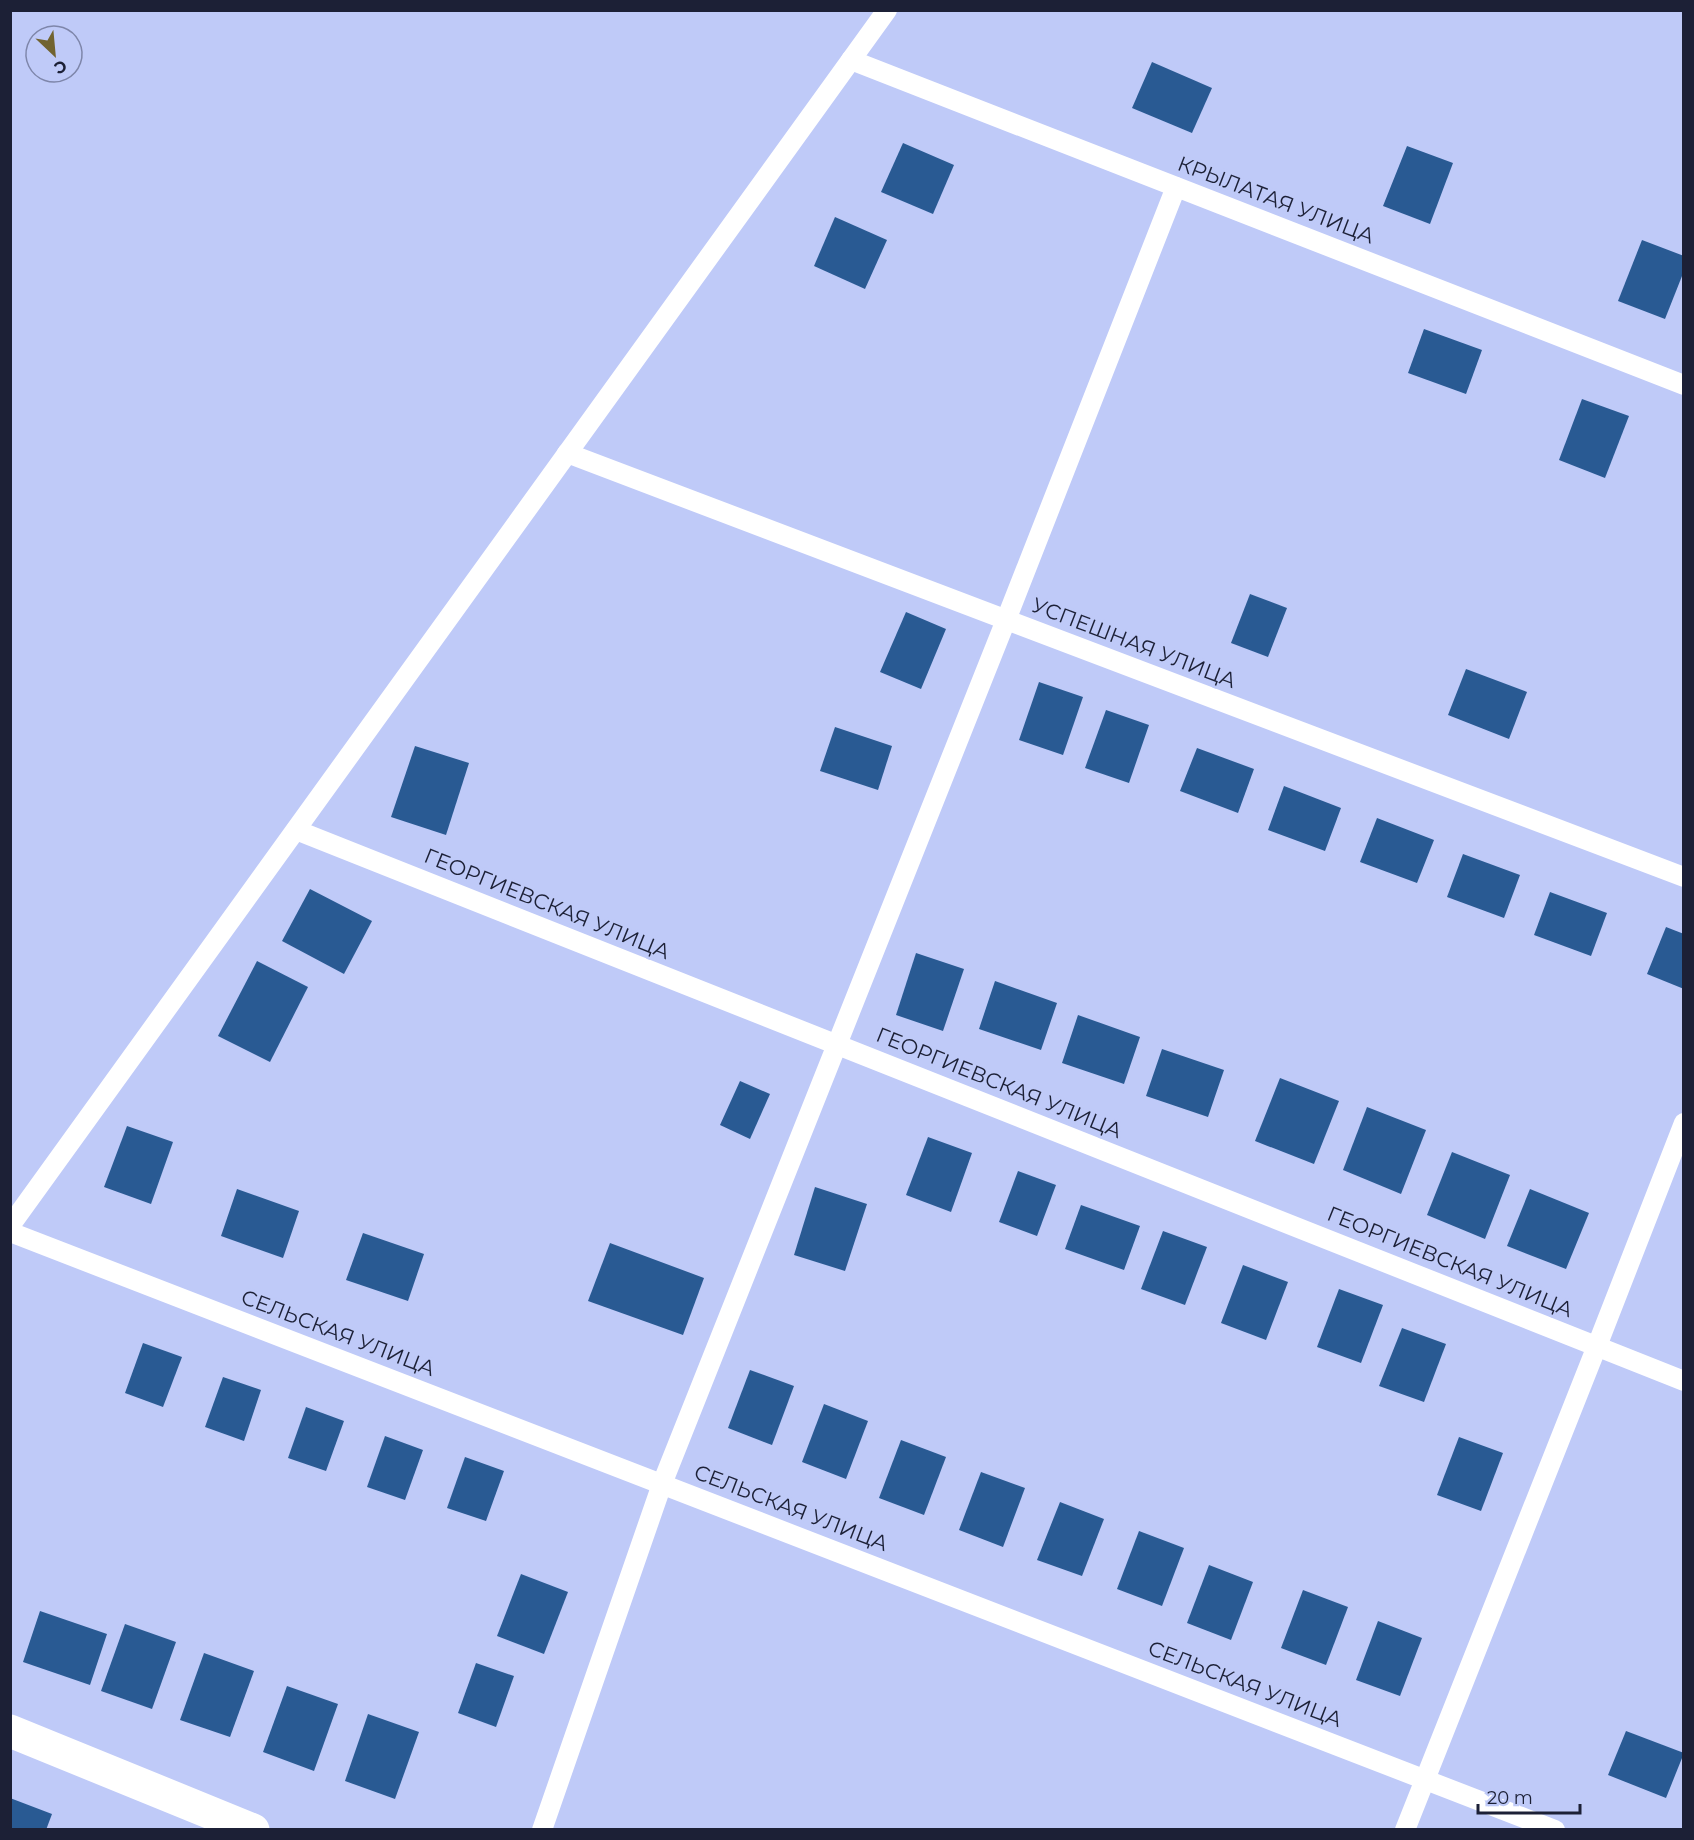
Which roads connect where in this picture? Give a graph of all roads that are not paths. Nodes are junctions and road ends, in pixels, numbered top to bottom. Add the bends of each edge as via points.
1 (887, 10) edge
2 (851, 60) junction
3 (1176, 187) junction
4 (1683, 385) edge
5 (567, 453) junction
6 (1006, 620) junction
7 (296, 830) junction
8 (1683, 877) edge
9 (837, 1045) junction
10 (1683, 1123) edge
11 (10, 1226) edge
12 (10, 1232) edge
13 (1597, 1346) junction
14 (1683, 1381) edge
15 (662, 1484) junction
16 (10, 1731) edge
17 (1424, 1779) junction
18 (253, 1830) edge
19 (542, 1830) edge
20 (1405, 1830) edge
21 (1555, 1830) edge

1 - 2 lane
2 - 3 lane, КРЫЛАТАЯ УЛИЦА
2 - 5 lane
3 - 4 lane, КРЫЛАТАЯ УЛИЦА
3 - 6 lane
5 - 6 lane, УСПЕШНАЯ УЛИЦА
5 - 7 lane
6 - 8 lane, УСПЕШНАЯ УЛИЦА
6 - 9 lane
7 - 9 lane, ГЕОРГИЕВСКАЯ УЛИЦА
7 - 11 lane
9 - 13 lane, ГЕОРГИЕВСКАЯ УЛИЦА
9 - 15 lane
10 - 13 lane
12 - 15 lane, СЕЛЬСКАЯ УЛИЦА
13 - 14 lane, ГЕОРГИЕВСКАЯ УЛИЦА
13 - 17 lane
15 - 17 lane, СЕЛЬСКАЯ УЛИЦА
15 - 19 lane
16 - 18 street
17 - 20 lane
17 - 21 lane, СЕЛЬСКАЯ УЛИЦА

